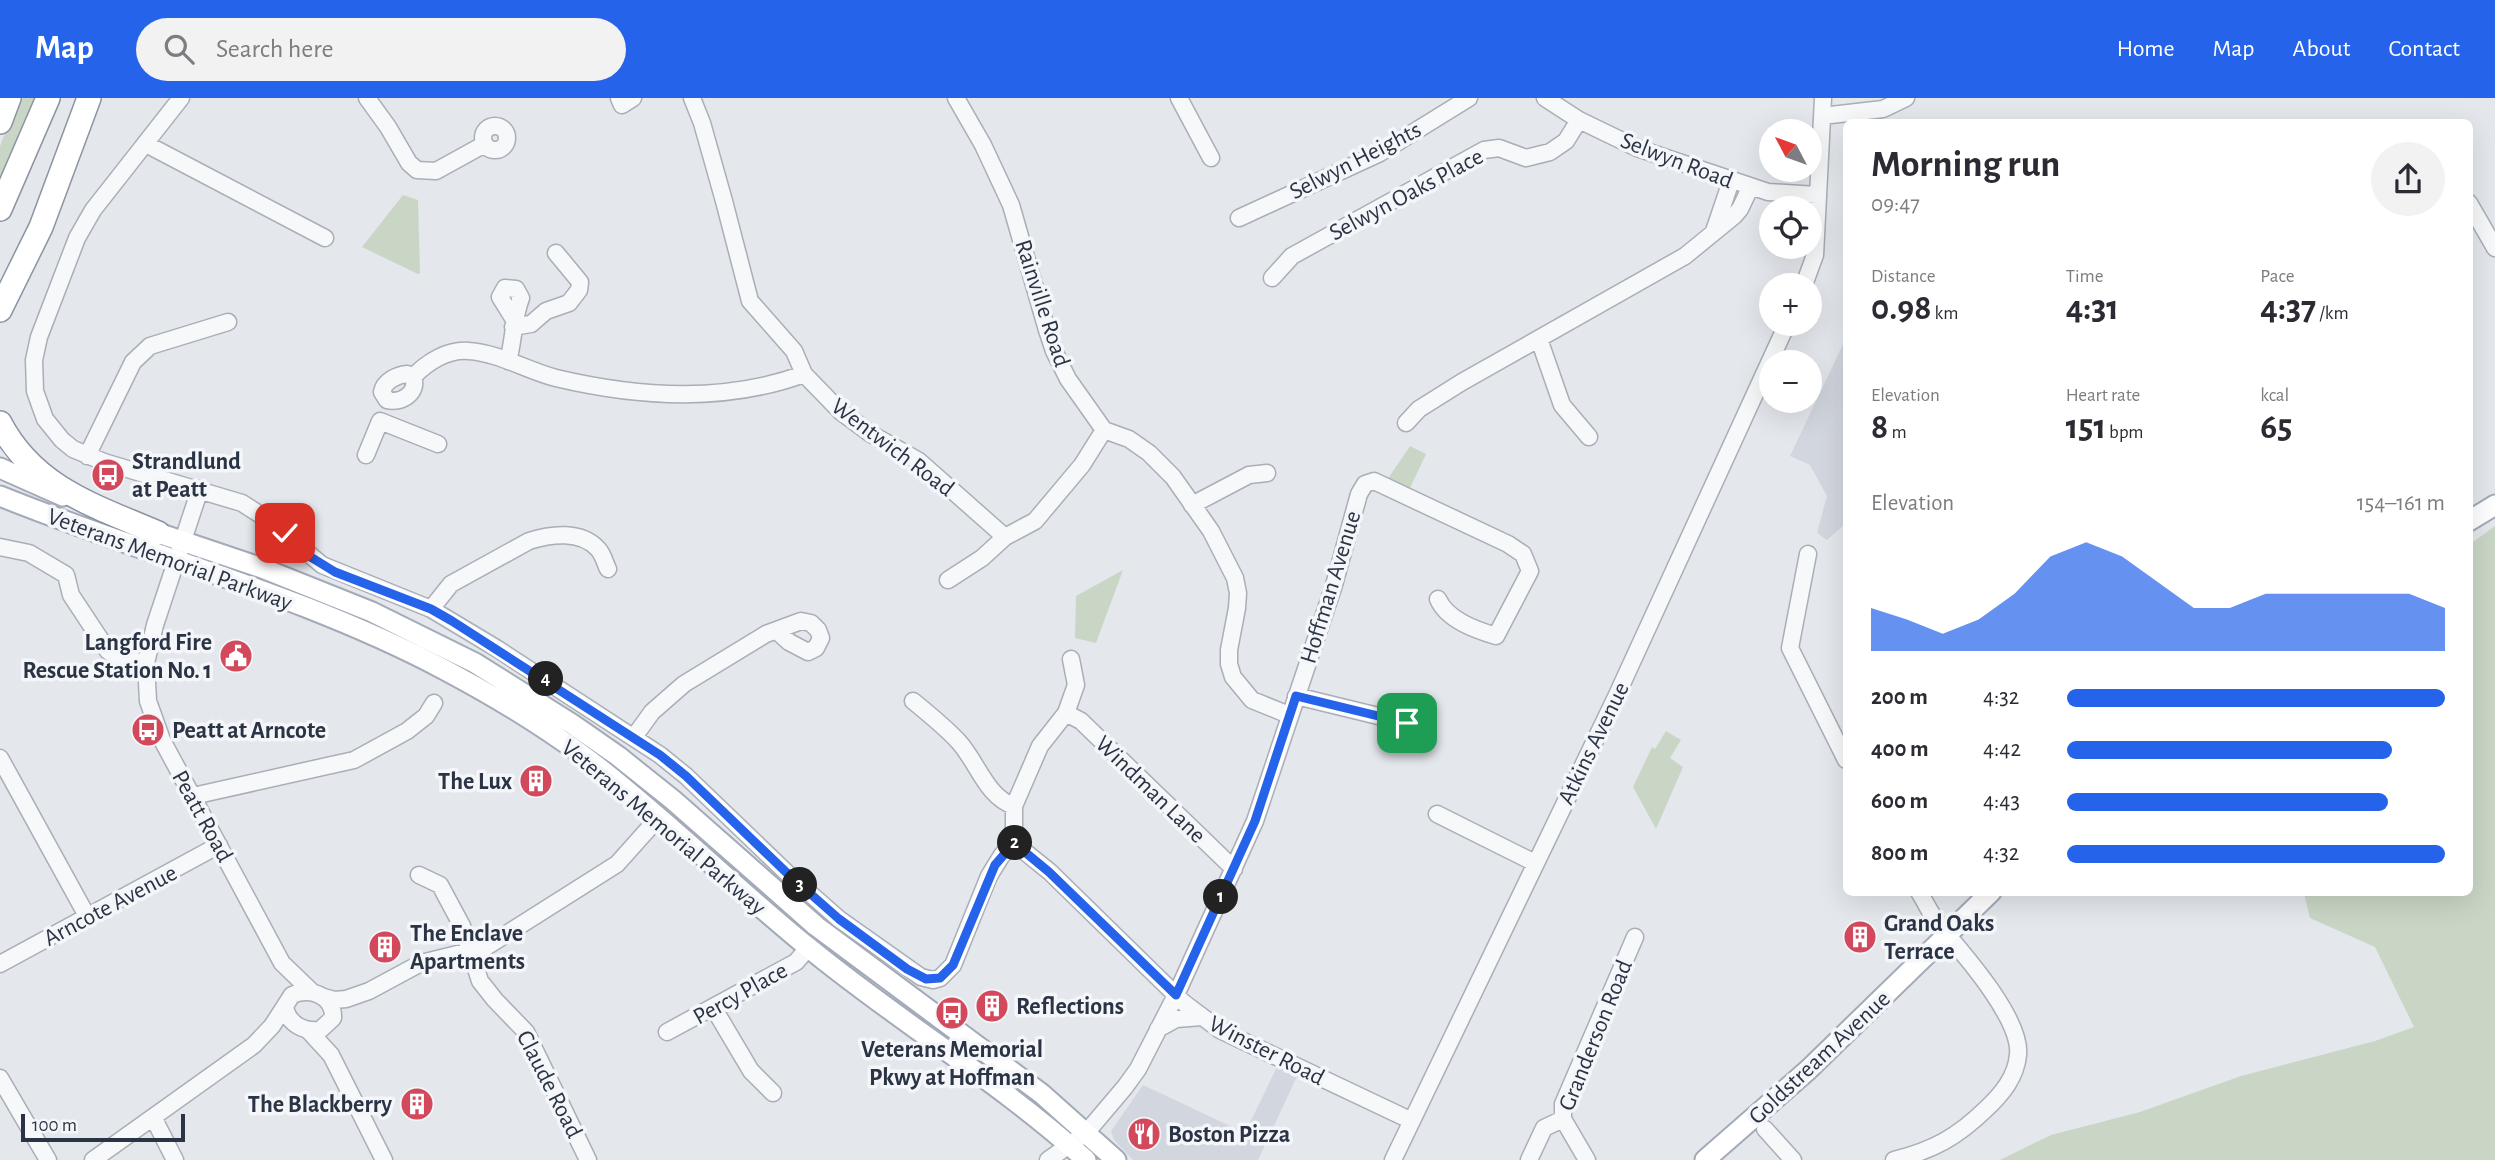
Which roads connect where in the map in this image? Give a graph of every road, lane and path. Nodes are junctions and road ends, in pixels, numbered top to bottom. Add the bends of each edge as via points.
1 (9, 98) edge
2 (48, 98) edge
3 (89, 98) edge
4 (181, 98) edge
5 (367, 98) edge
6 (619, 98) edge
7 (633, 98) edge
8 (692, 98) edge
9 (957, 98) edge
10 (1179, 98) edge
11 (1469, 98) edge
12 (1545, 98) edge
13 (1823, 98) edge
14 (1906, 98) edge
15 (1822, 116) junction
16 (1578, 120) junction
17 (0, 122) edge
18 (146, 144) junction
19 (485, 144) dead end
20 (73, 145) junction
21 (1211, 158) dead end
22 (1731, 181) junction
23 (1750, 188) junction
24 (1817, 195) junction
25 (0, 209) edge
26 (2473, 210) edge
27 (1239, 218) dead end
28 (1714, 231) junction
29 (326, 238) dead end
30 (2495, 248) edge
31 (556, 253) dead end
32 (1808, 273) edge
33 (1272, 278) dead end
34 (0, 284) edge
35 (0, 310) edge
36 (229, 322) dead end
37 (1781, 336) edge
38 (1539, 339) junction
39 (508, 361) junction
40 (804, 374) junction
41 (380, 421) junction
42 (0, 423) edge
43 (1406, 423) dead end
44 (1104, 430) junction
45 (1589, 437) dead end
46 (438, 444) dead end
47 (366, 455) dead end
48 (87, 456) junction
49 (0, 468) edge
50 (1267, 474) dead end
51 (200, 489) junction
52 (0, 496) edge
53 (1192, 505) junction
54 (2495, 505) edge
55 (2473, 519) edge
56 (158, 533) junction
57 (1005, 537) junction
58 (183, 541) junction
59 (0, 547) edge
60 (1808, 554) dead end
61 (177, 561) junction
62 (608, 569) dead end
63 (948, 580) dead end
64 (1438, 600) dead end
65 (431, 609) junction
66 (778, 632) dead end
67 (1071, 659) dead end
68 (146, 663) junction
69 (1296, 696) junction
70 (914, 702) dead end
71 (434, 703) dead end
72 (1066, 713) junction
73 (1289, 715) junction
74 (1407, 723) dead end
75 (634, 737) junction
76 (1843, 754) edge
77 (0, 758) edge
78 (193, 796) junction
79 (1014, 806) junction
80 (1437, 814) dead end
81 (659, 817) junction
82 (1014, 843) junction
83 (219, 845) junction
84 (1535, 863) junction
85 (1234, 869) junction
86 (419, 875) dead end
87 (1921, 896) edge
88 (1987, 896) edge
89 (87, 916) junction
90 (1948, 934) junction
91 (1635, 937) dead end
92 (808, 948) junction
93 (471, 950) junction
94 (282, 963) junction
95 (0, 964) edge
96 (369, 991) junction
97 (317, 994) junction
98 (1176, 995) junction
99 (287, 1003) junction
100 (713, 1007) junction
101 (1202, 1017) junction
102 (331, 1020) junction
103 (303, 1028) junction
104 (1158, 1029) junction
105 (667, 1032) dead end
106 (254, 1045) junction
107 (331, 1055) junction
108 (1, 1084) edge
109 (773, 1093) dead end
110 (153, 1117) junction
111 (1563, 1119) junction
112 (1412, 1121) junction
113 (1765, 1129) dead end
114 (1086, 1132) junction
115 (1070, 1145) junction
116 (48, 1160) edge
117 (93, 1160) edge
118 (175, 1160) edge
119 (384, 1160) edge
120 (588, 1160) edge
121 (1048, 1160) edge
122 (1086, 1160) edge
123 (1116, 1160) edge
124 (1393, 1160) edge
125 (1529, 1160) edge
126 (1587, 1160) edge
127 (1705, 1160) edge
128 (1793, 1160) edge
129 (1894, 1160) edge

1 - 17 highway
2 - 25 highway
3 - 20 highway
4 - 18 street
5 - 19 street via 417,170 436,171
6 - 7 street via 622,104
8 - 40 street, Wentwich Road via 750,301 794,351
9 - 44 street, Rainville Road via 1011,205 1054,351
10 - 21 street
11 - 27 street, Selwyn Heights via 1380,153
12 - 16 street, Selwyn Road
13 - 15 street
14 - 15 street via 1883,109
15 - 24 street
16 - 22 street, Selwyn Road via 1637,148
16 - 33 street, Selwyn Oaks Place via 1566,141 1550,152 1526,158 1500,148 1484,150 1292,256
18 - 29 street
18 - 48 street via 93,210 77,238 38,337 35,391 45,419 62,440
20 - 34 highway
20 - 35 highway via 41,227
22 - 23 street, Selwyn Road
22 - 28 street
23 - 24 street, Selwyn Road
23 - 28 street via 1740,209
24 - 32 street via 1815,255
26 - 30 street
28 - 38 street via 1685,256
31 - 39 street via 580,282 575,297 531,324 513,322
36 - 48 street via 141,352
37 - 84 street, Atkins Avenue
38 - 43 street via 1419,409
38 - 45 street via 1562,405
39 - 40 street via 584,384 664,393 725,393 778,384
39 - 41 street via 478,353 444,355 413,377 416,385 410,394 389,400
40 - 57 street, Wentwich Road via 840,411 919,461
41 - 46 street
41 - 47 street
42 - 56 highway via 23,459 51,483
44 - 53 street via 1149,453
44 - 57 street via 1082,465 1035,521
48 - 51 street
49 - 56 main road, Veterans Memorial Parkway
50 - 53 street via 1249,475
51 - 58 street, Peatt Road
51 - 65 street via 257,512 335,572
52 - 61 main road, Veterans Memorial Parkway
53 - 73 street via 1235,578 1237,608 1228,650 1234,677 1252,700
54 - 55 main road
56 - 58 main road, Veterans Memorial Parkway
57 - 63 street
58 - 61 street, Peatt Road
58 - 114 main road, Veterans Memorial Parkway via 372,612 474,663 572,724 673,800 816,926 988,1052
59 - 68 street via 29,553 66,575 71,595 108,651 118,658
60 - 76 street via 1790,649
61 - 68 street, Peatt Road
61 - 81 main road, Veterans Memorial Parkway via 352,625 445,670 540,726
62 - 65 street via 600,550 587,540 542,537 451,584
64 - 69 street, Hoffman Avenue via 1453,616 1496,636 1530,571 1523,554 1374,481 1365,484
65 - 75 street
66 - 75 street via 766,634 684,684 652,712
67 - 72 street via 1076,685
68 - 78 street, Peatt Road via 153,722
69 - 73 street, Hoffman Avenue
69 - 74 street
70 - 79 street via 958,741 992,790
71 - 78 street via 407,732 354,760
72 - 79 street via 1040,746
72 - 85 street, Windman Lane via 1081,721
73 - 85 street, Hoffman Avenue via 1255,821
75 - 82 street via 686,776 839,919 920,977 940,978 953,965 995,865
77 - 89 street
78 - 83 street, Peatt Road
79 - 82 street
80 - 84 street
81 - 92 main road, Veterans Memorial Parkway
81 - 93 street via 608,870 511,933
82 - 98 street, Winster Road
83 - 89 street, Arncote Avenue
83 - 94 street, Peatt Road
84 - 112 street, Atkins Avenue
85 - 98 street, Hoffman Avenue
86 - 93 street, Claude Road via 440,885
87 - 90 street
88 - 90 main road, Goldstream Avenue
89 - 95 street, Arncote Avenue
90 - 127 main road, Goldstream Avenue via 1808,1070
90 - 129 street via 2015,1030 2019,1053 2014,1074 1999,1097 1949,1140
91 - 111 street, Granderson Road via 1563,1104
92 - 100 street, Percy Place via 796,962
92 - 115 main road, Veterans Memorial Parkway via 967,1063
93 - 96 street via 421,963
93 - 120 street, Claude Road via 474,967 488,992 526,1032
94 - 97 street, Peatt Road
94 - 99 street, Peatt Road
96 - 97 street via 334,1000
96 - 102 street
97 - 99 street via 298,992
97 - 102 street via 331,1007
98 - 101 street, Winster Road
98 - 104 street, Hoffman Avenue
99 - 103 street via 289,1019
99 - 106 street
100 - 105 street, Percy Place
100 - 109 street via 751,1071
101 - 104 street via 1176,1018
101 - 112 street, Winster Road via 1220,1030
102 - 103 street via 320,1030
102 - 107 street
103 - 106 street
103 - 107 street
104 - 114 street, Hoffman Avenue via 1138,1069
106 - 110 street
107 - 119 street
108 - 116 street
110 - 117 street
110 - 118 street
111 - 125 street, Granderson Road via 1544,1128
111 - 126 street
112 - 124 street, Atkins Avenue
113 - 128 street
114 - 115 street, Hoffman Avenue
114 - 123 main road, Veterans Memorial Parkway
115 - 121 street, Hoffman Avenue
115 - 122 main road, Veterans Memorial Parkway

